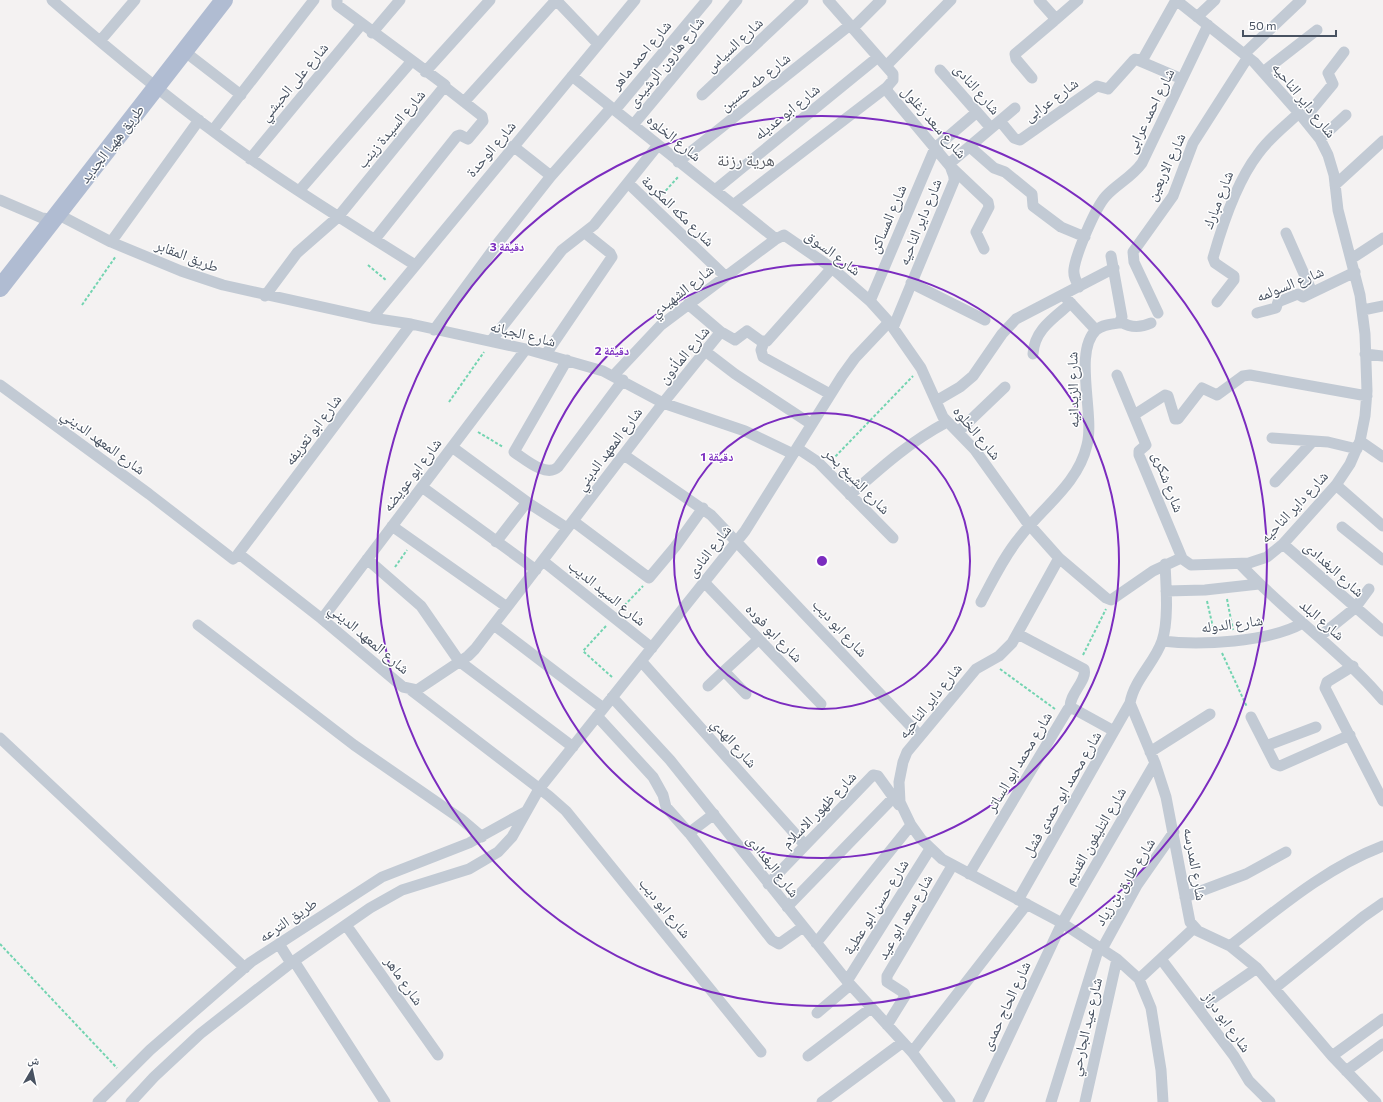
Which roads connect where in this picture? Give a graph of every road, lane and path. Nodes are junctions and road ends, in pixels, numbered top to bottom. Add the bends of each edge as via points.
1 (136, 0) edge
2 (224, 0) edge
3 (314, 0) edge
4 (400, 0) edge
5 (490, 0) edge
6 (556, 0) edge
7 (635, 0) edge
8 (707, 0) edge
9 (737, 0) edge
10 (803, 0) edge
11 (828, 0) edge
12 (881, 0) edge
13 (951, 0) edge
14 (1039, 0) edge
15 (1078, 0) edge
16 (1176, 0) edge
17 (1215, 0) edge
18 (1302, 0) edge
19 (55, 1) edge
20 (335, 1) edge
21 (1197, 17) junction
22 (1055, 20) junction
23 (361, 24) junction
24 (1208, 25) junction
25 (852, 27) junction
26 (1317, 30) dead end
27 (372, 33) junction
28 (100, 41) junction
29 (598, 44) junction
30 (184, 51) junction
31 (1344, 52) dead end
32 (1246, 55) junction
33 (878, 57) junction
34 (1135, 59) junction
35 (411, 62) junction
36 (886, 66) junction
37 (940, 70) dead end
38 (426, 72) junction
39 (1263, 72) junction
40 (572, 76) junction
41 (1032, 78) dead end
42 (1182, 79) junction
43 (445, 87) junction
44 (887, 87) junction
45 (156, 88) junction
46 (241, 95) junction
47 (702, 95) dead end
48 (464, 102) junction
49 (1015, 108) dead end
50 (613, 109) junction
51 (977, 112) junction
52 (1346, 115) dead end
53 (1302, 116) junction
54 (199, 120) junction
55 (995, 125) junction
56 (634, 126) junction
57 (213, 130) junction
58 (1320, 139) junction
59 (1383, 141) edge
60 (513, 146) junction
61 (658, 146) junction
62 (970, 147) junction
63 (935, 148) junction
64 (250, 159) junction
65 (683, 165) junction
66 (949, 165) junction
67 (551, 176) junction
68 (628, 183) junction
69 (1335, 185) junction
70 (715, 190) junction
71 (299, 191) junction
72 (0, 200) edge
73 (733, 205) junction
74 (652, 206) junction
75 (338, 217) junction
76 (55, 218) junction
77 (585, 233) junction
78 (1286, 233) dead end
79 (1085, 237) junction
80 (1383, 238) edge
81 (374, 239) junction
82 (776, 239) junction
83 (111, 242) junction
84 (123, 247) junction
85 (984, 248) dead end
86 (1111, 256) dead end
87 (1351, 259) junction
88 (368, 265) dead end
89 (415, 265) junction
90 (832, 268) junction
91 (1114, 268) junction
92 (1355, 272) junction
93 (725, 276) junction
94 (911, 283) junction
95 (1079, 287) junction
96 (0, 288) edge
97 (395, 289) junction
98 (1312, 292) junction
99 (265, 296) junction
100 (1067, 299) junction
101 (870, 301) junction
102 (1217, 302) dead end
103 (688, 304) junction
104 (82, 305) dead end
105 (1383, 306) edge
106 (1363, 310) junction
107 (1257, 313) dead end
108 (1158, 314) dead end
109 (372, 318) junction
110 (985, 320) dead end
111 (1120, 322) junction
112 (1151, 323) dead end
113 (411, 324) junction
114 (891, 325) junction
115 (434, 330) junction
116 (1096, 330) junction
117 (722, 333) junction
118 (492, 341) junction
119 (764, 342) junction
120 (526, 349) junction
121 (705, 351) junction
122 (546, 354) junction
123 (1033, 354) dead end
124 (1365, 354) junction
125 (1383, 356) edge
126 (567, 360) junction
127 (921, 368) junction
128 (1117, 375) dead end
129 (619, 378) junction
130 (0, 385) edge
131 (1005, 387) dead end
132 (830, 394) junction
133 (1366, 396) junction
134 (936, 401) junction
135 (449, 402) dead end
136 (663, 403) junction
137 (1134, 415) junction
138 (947, 422) junction
139 (812, 424) junction
140 (468, 427) junction
141 (958, 432) junction
142 (1272, 438) dead end
143 (1313, 441) junction
144 (1358, 445) junction
145 (452, 448) junction
146 (795, 451) junction
147 (514, 452) junction
148 (624, 454) junction
149 (1383, 457) edge
150 (824, 468) junction
151 (1276, 482) dead end
152 (1336, 485) junction
153 (422, 487) junction
154 (850, 495) junction
155 (527, 502) junction
156 (703, 508) junction
157 (570, 525) junction
158 (1029, 525) junction
159 (392, 526) junction
160 (1383, 526) edge
161 (1342, 527) dead end
162 (893, 538) dead end
163 (414, 541) junction
164 (737, 541) junction
165 (496, 542) junction
166 (1284, 544) junction
167 (238, 554) junction
168 (1059, 558) junction
169 (1182, 558) junction
170 (367, 559) junction
171 (1383, 560) edge
172 (543, 561) junction
173 (1165, 564) junction
174 (1240, 564) junction
175 (536, 570) junction
176 (388, 576) junction
177 (649, 578) junction
178 (704, 582) junction
179 (1259, 584) junction
180 (1225, 588) junction
181 (1369, 589) dead end
182 (1205, 590) junction
183 (1166, 591) junction
184 (1111, 600) junction
185 (981, 602) dead end
186 (507, 607) junction
187 (1355, 608) junction
188 (614, 617) junction
189 (322, 619) junction
190 (1303, 623) junction
191 (198, 625) dead end
192 (494, 625) junction
193 (1383, 631) edge
194 (1018, 634) junction
195 (1319, 637) junction
196 (759, 639) junction
197 (1235, 640) junction
198 (1162, 641) junction
199 (1216, 642) junction
200 (652, 648) junction
201 (642, 660) junction
202 (460, 662) junction
203 (992, 662) junction
204 (1078, 665) junction
205 (1353, 666) junction
206 (724, 671) junction
207 (621, 686) junction
208 (708, 686) dead end
209 (412, 690) junction
210 (746, 694) dead end
211 (612, 698) junction
212 (1383, 700) edge
213 (1130, 703) junction
214 (821, 704) dead end
215 (600, 712) junction
216 (1067, 712) junction
217 (1210, 714) dead end
218 (1252, 717) joint
219 (1316, 727) dead end
220 (1114, 732) junction
221 (1350, 735) junction
222 (920, 736) junction
223 (0, 738) edge
224 (1266, 746) junction
225 (573, 747) junction
226 (1150, 752) junction
227 (1155, 763) junction
228 (540, 790) junction
229 (894, 797) junction
230 (1383, 801) edge
231 (526, 812) junction
232 (904, 812) junction
233 (714, 814) junction
234 (911, 824) junction
235 (1174, 832) junction
236 (688, 833) junction
237 (482, 837) junction
238 (805, 845) junction
239 (1383, 846) edge
240 (930, 849) junction
241 (1286, 852) dead end
242 (952, 866) junction
243 (969, 874) junction
244 (768, 884) junction
245 (1185, 897) junction
246 (1023, 902) junction
247 (1383, 903) edge
248 (786, 907) junction
249 (1062, 923) junction
250 (346, 925) junction
251 (803, 927) junction
252 (1194, 928) junction
253 (816, 943) junction
254 (0, 944) edge
255 (279, 944) junction
256 (1230, 946) junction
257 (1100, 948) junction
258 (1117, 959) junction
259 (1161, 959) junction
260 (292, 962) junction
261 (245, 968) junction
262 (1257, 968) junction
263 (1139, 979) junction
264 (849, 983) junction
265 (1275, 988) junction
266 (871, 1008) junction
267 (1199, 1008) junction
268 (817, 1013) dead end
269 (1383, 1019) edge
270 (888, 1025) junction
271 (903, 1042) junction
272 (1383, 1044) edge
273 (761, 1052) dead end
274 (912, 1052) junction
275 (438, 1055) dead end
276 (808, 1056) dead end
277 (1332, 1056) junction
278 (1346, 1071) junction
279 (124, 1075) junction
280 (98, 1102) edge
281 (131, 1102) edge
282 (386, 1102) edge
283 (822, 1102) edge
284 (950, 1102) edge
285 (978, 1102) edge
286 (1051, 1102) edge
287 (1085, 1102) edge
288 (1163, 1102) edge
289 (1270, 1102) edge
290 (1376, 1102) edge

1 - 28 street
2 - 30 main road, طريق ههيا الجديد
3 - 46 street
4 - 27 street
5 - 38 street
6 - 29 street
6 - 48 street
7 - 29 street, شارع الوحدة
8 - 50 street, شارع احمد ماهر
9 - 56 street, شارع هارون الرشيدى
10 - 47 street, شارع السياس
11 - 25 street, شارع سعد زغلول
12 - 25 street, شارع طه حسين
13 - 36 street
14 - 22 street
15 - 22 street
16 - 21 street, شارع داير الناحيه
16 - 34 street, شارع عرابى via 1143,59
17 - 21 street
18 - 32 street
19 - 28 street
20 - 23 street, شارع السيدة زينب
21 - 24 street, شارع داير الناحيه
22 - 41 street via 1016,52 1016,59
23 - 27 street, شارع السيدة زينب
23 - 64 street, شارع على الحبشي
24 - 32 street, شارع داير الناحيه
24 - 42 street, شارع احمد عرابى
25 - 33 street, شارع سعد زغلول
25 - 65 street, شارع طه حسين
26 - 39 street
27 - 35 street, شارع السيدة زينب
28 - 45 street
29 - 40 street, شارع الوحدة
30 - 45 main road, طريق ههيا الجديد
30 - 46 street
31 - 53 street via 1328,73 1333,84
32 - 39 street, شارع داير الناحيه
32 - 108 street, شارع الاربعين via 1192,143 1173,196 1133,252 1134,262
33 - 36 street, شارع سعد زغلول
33 - 70 street, شارع ابو عديله
34 - 42 street
34 - 55 street, شارع عرابى via 1108,89 1097,86 1022,139 1016,140
35 - 38 street, شارع السيدة زينب
35 - 71 street
36 - 44 street, شارع سعد زغلول via 894,78
37 - 51 street, شارع النادى
38 - 43 street, شارع السيدة زينب
39 - 53 street, شارع داير الناحيه
40 - 50 street, شارع الخلوه
40 - 60 street, شارع الوحدة
42 - 79 street, شارع احمد عرابى via 1142,163 1132,176 1103,200
43 - 48 street
43 - 75 street, شارع السيدة زينب
44 - 63 street, شارع سعد زغلول via 888,92
44 - 73 street
45 - 54 street
45 - 76 main road, طريق ههيا الجديد
46 - 57 street
48 - 81 street via 482,116 483,123 468,139 457,136
49 - 55 street, شارع داير الناحيه
50 - 56 street, شارع الخلوه
50 - 67 street, شارع احمد ماهر
51 - 55 street, شارع النادى
51 - 63 street
52 - 58 street
53 - 58 street, شارع داير الناحيه
53 - 102 street, شارع مبارك via 1259,152 1242,177 1213,258 1215,263 1234,276 1234,280
54 - 57 street
54 - 83 street
55 - 62 street, شارع داير الناحيه
56 - 61 street, شارع الخلوه
57 - 64 street
58 - 69 street, شارع داير الناحيه via 1332,165
59 - 69 street
60 - 67 street
60 - 89 street, شارع الوحدة
61 - 65 street, شارع الخلوه
61 - 68 street
62 - 66 street, شارع داير الناحيه
62 - 79 street via 994,168 1005,172 1032,194 1033,206 1061,227
63 - 66 street, شارع سعد زغلول
63 - 101 street, شارع المساكن
64 - 71 street
65 - 70 street, شارع الخلوه
65 - 74 path
66 - 85 street, شارع سعد زغلول via 988,202 989,207 976,232
66 - 94 street, شارع داير الناحيه via 954,181
67 - 115 street, شارع احمد ماهر
68 - 74 street, شارع مكه المكرمة
68 - 77 street
69 - 87 street, شارع داير الناحيه via 1338,210
70 - 73 street, شارع الخلوه
71 - 75 street
72 - 76 street, طريق المقابر via 46,219
73 - 82 street, شارع الخلوه
74 - 93 street, شارع مكه المكرمة
75 - 81 street
75 - 99 street, شارع السيدة زينب via 297,253
76 - 83 street, طريق المقابر via 66,218
76 - 96 main road, طريق ههيا الجديد
77 - 118 street via 562,250
77 - 122 street via 612,257
78 - 98 street
79 - 95 street, شارع احمد عرابى via 1074,269
80 - 87 street
81 - 89 street
82 - 90 street, شارع السوق via 784,235
82 - 93 street, شارع الشهيدي
83 - 84 street, طريق المقابر
84 - 99 street, طريق المقابر via 202,279
84 - 104 path
86 - 91 street
87 - 92 street, شارع داير الناحيه
88 - 97 path
89 - 97 street, شارع الوحدة
90 - 101 street, شارع السوق
90 - 119 street
91 - 95 street
91 - 111 street via 1122,317
92 - 98 street, شارع السولمه
92 - 106 street, شارع داير الناحيه
93 - 103 street, شارع الشهيدي
94 - 110 street
94 - 114 street, شارع داير الناحيه
95 - 100 street
97 - 109 street, شارع الوحدة
98 - 107 street, شارع السولمه via 1302,297 1298,294 1278,302 1276,308
99 - 109 street, طريق المقابر
100 - 116 street
100 - 123 street via 1041,330
100 - 134 street via 1025,314 1012,322 973,376
101 - 114 street, شارع الخلوه
103 - 117 street
103 - 129 street, شارع الشهيدي via 648,337
105 - 106 street
106 - 124 street, شارع داير الناحيه
109 - 113 street, شارع الجبانه
111 - 112 street via 1132,327
111 - 116 street
113 - 115 street, شارع الجبانه
113 - 167 street, شارع ابو تعريفه
114 - 127 street, شارع الخلوه
114 - 132 street, شارع النادى via 856,358
115 - 118 street, شارع الجبانه
116 - 158 street, شارع الزيدانيه via 1085,355 1090,426 1086,451 1061,492
117 - 119 street, شارع المأذون via 735,340 748,332
117 - 121 street, شارع المأذون
118 - 120 street, شارع الجبانه
118 - 135 path
119 - 132 street via 761,350 763,357
120 - 122 street, شارع الجبانه
120 - 140 street, شارع ابو عويضه
121 - 136 street, شارع المأذون
121 - 139 street via 735,374
122 - 126 street, شارع الجبانه
124 - 125 street
124 - 133 street, شارع داير الناحيه
126 - 129 street, شارع الجبانه
126 - 147 street
127 - 134 street, شارع الخلوه
127 - 150 path
128 - 137 street, شارع شكرى
129 - 136 street, شارع الجبانه
129 - 147 street, شارع الشهيدي via 554,470 545,471
130 - 167 street, شارع المعهد الديني via 233,559
131 - 141 street
132 - 139 street, شارع النادى
133 - 137 street via 1246,375 1219,394 1215,395 1202,388 1178,419 1175,419 1168,396 1165,395
133 - 144 street, شارع داير الناحيه via 1365,416
134 - 138 street, شارع الخلوه
136 - 146 street, شارع الجبانه
136 - 148 street, شارع المعهد الديني
137 - 169 street, شارع شكرى via 1146,445 1139,451 1139,455
138 - 141 street, شارع الخلوه
138 - 154 street via 894,455
139 - 146 street, شارع النادى
140 - 145 street, شارع ابو عويضه
140 - 147 path
141 - 158 street, شارع الخلوه via 983,460
142 - 143 street
143 - 144 street
143 - 151 street
144 - 149 street
144 - 152 street, شارع داير الناحيه
145 - 153 street, شارع ابو عويضه
145 - 155 street
146 - 150 street, شارع الشيخ بحر via 812,457
146 - 164 street, شارع النادى
148 - 156 street, شارع ابو ديب
148 - 157 street, شارع المعهد الديني
150 - 154 street, شارع الشيخ بحر
152 - 160 street
152 - 166 street, شارع داير الناحيه
153 - 159 street, شارع ابو عويضه
153 - 165 street
154 - 162 street, شارع الشيخ بحر
155 - 157 street
155 - 165 street
156 - 164 street, شارع ابو ديب
156 - 177 street
157 - 172 street, شارع المعهد الديني
157 - 177 street
158 - 168 street, شارع الخلوه
158 - 185 street, شارع الزيدانيه via 1011,549
159 - 163 street
159 - 170 street, شارع ابو عويضه
161 - 171 street
163 - 176 path
163 - 186 street
164 - 178 street, شارع النادى
164 - 222 street, شارع ابو ديب
165 - 175 street
166 - 174 street, شارع داير الناحيه via 1267,557
166 - 187 street, شارع البغدادى
167 - 189 street, شارع المعهد الديني
168 - 184 street
168 - 194 street, شارع داير الناحيه
169 - 173 street
169 - 174 street, شارع داير الناحيه via 1192,565
170 - 176 street
170 - 189 street, شارع ابو عويضه
172 - 175 street, شارع المعهد الديني
172 - 188 street, شارع السيد الديب
173 - 183 street
173 - 184 street
174 - 179 street, شارع البلد
175 - 186 street, شارع المعهد الديني
176 - 202 street via 421,606
177 - 188 path
178 - 196 street, شارع ابو فوده
178 - 200 street, شارع النادى
179 - 180 street
179 - 190 street, شارع البلد
180 - 182 street
180 - 197 path
181 - 187 street
182 - 183 street
182 - 199 path
183 - 198 street
184 - 204 path
186 - 192 street, شارع المعهد الديني
187 - 193 street, شارع البغدادى
187 - 195 street
188 - 200 street, شارع السيد الديب
188 - 207 path via 582,651
189 - 209 street, شارع المعهد الديني via 403,688
190 - 195 street, شارع البلد
190 - 197 street, شارع الدوله via 1278,634
191 - 237 street via 342,736 461,819
192 - 202 street, شارع المعهد الديني via 475,649
192 - 215 street
194 - 203 street, شارع داير الناحيه via 1006,650
194 - 204 street
195 - 205 street, شارع البلد
196 - 206 street
196 - 214 street, شارع ابو فوده
197 - 199 street, شارع الدوله
198 - 199 street, شارع الدوله via 1198,644
198 - 213 street
199 - 218 path
200 - 201 street, شارع النادى
201 - 207 street, شارع النادى
201 - 238 street, شارع الهدي
202 - 209 street, شارع المعهد الديني via 421,688
202 - 225 street
203 - 216 path via 1021,686
203 - 222 street, شارع داير الناحيه via 976,669
204 - 216 street via 1085,673
205 - 212 street, شارع البلد
205 - 221 street via 1327,682 1325,688
206 - 208 street
206 - 210 street
207 - 211 street, شارع النادى
209 - 228 street, شارع ابو ديب
211 - 215 street, شارع النادى
211 - 233 street, شارع البغدادى via 670,760
213 - 220 street, شارع محمد ابو حمدى فشل
213 - 226 street, شارع المدرسه
215 - 225 street, شارع النادى
215 - 236 street via 653,777 663,795 666,807
216 - 220 street, شارع محمد ابو الساتر
216 - 243 street, شارع محمد ابو الساتر
217 - 226 street
218 - 224 street
219 - 224 street
220 - 246 street, شارع محمد ابو حمدى فشل
221 - 224 street via 1283,767 1275,764
221 - 230 street
222 - 232 street, شارع داير الناحيه via 907,752 900,772 899,792
223 - 261 street
225 - 228 street, شارع النادى
226 - 227 street, شارع المدرسه
227 - 235 street, شارع المدرسه
227 - 249 street, شارع التليفون القديم
228 - 231 street, طريق الترعه
228 - 273 street, شارع ابو ديب via 566,811
229 - 232 street, شارع ظهور الاسلام
229 - 238 street, شارع ظهور الاسلام via 878,776 873,775
229 - 248 street
231 - 237 street, طريق الترعه
231 - 250 street, طريق الترعه via 512,837 484,862 402,890
232 - 234 street, شارع داير الناحيه
233 - 236 street
233 - 244 street, شارع البغدادى
234 - 240 street, شارع داير الناحيه
234 - 253 street
235 - 245 street, شارع المدرسه
235 - 257 street, شارع طارق بن زياد via 1136,886
236 - 251 street via 772,940 779,944
237 - 255 street, طريق الترعه via 382,877
238 - 244 street, شارع ظهور الاسلام
239 - 256 street via 1354,858 1311,884
240 - 242 street, شارع داير الناحيه
240 - 264 street, شارع حسن ابو عطية
241 - 245 street via 1246,874
242 - 243 street, شارع داير الناحيه
242 - 270 street, شارع سعد ابو عيد via 887,976 886,980 905,996
243 - 246 street, شارع داير الناحيه
244 - 248 street, شارع البغدادى
245 - 252 street, شارع المدرسه via 1190,922
246 - 249 street, شارع داير الناحيه
246 - 274 street, شارع محمد ابو حمدى فشل
247 - 265 street
248 - 251 street, شارع البغدادى
249 - 257 street, شارع داير الناحيه
249 - 285 street, شارع الحاج حمدى
250 - 260 street, طريق الترعه
250 - 275 street, شارع ماهر
251 - 253 street, شارع البغدادى
252 - 256 street
252 - 259 street
253 - 264 street, شارع البغدادى
254 - 279 path
255 - 260 street
255 - 261 street, طريق الترعه
256 - 262 street
257 - 258 street, شارع داير الناحيه
257 - 286 street, شارع طارق بن زياد
258 - 263 street, شارع داير الناحيه
258 - 287 street, شارع عيد الجارحي
259 - 263 street
259 - 267 street, شارع ابو دراز
260 - 281 street, طريق الترعه via 200,1034
260 - 282 street
261 - 279 street, طريق الترعه
262 - 265 street
262 - 267 street
263 - 288 street via 1148,998 1153,1019
264 - 266 street, شارع البغدادى
264 - 268 street, شارع حسن ابو عطية
265 - 277 street
266 - 270 street, شارع البغدادى
266 - 276 street
267 - 289 street, شارع ابو دراز via 1239,1062 1249,1080
269 - 277 street
270 - 271 street, شارع البغدادى
271 - 274 street, شارع البغدادى
271 - 283 street
272 - 278 street
274 - 284 street, شارع البغدادى
277 - 278 street
278 - 290 street
279 - 280 street, طريق الترعه

